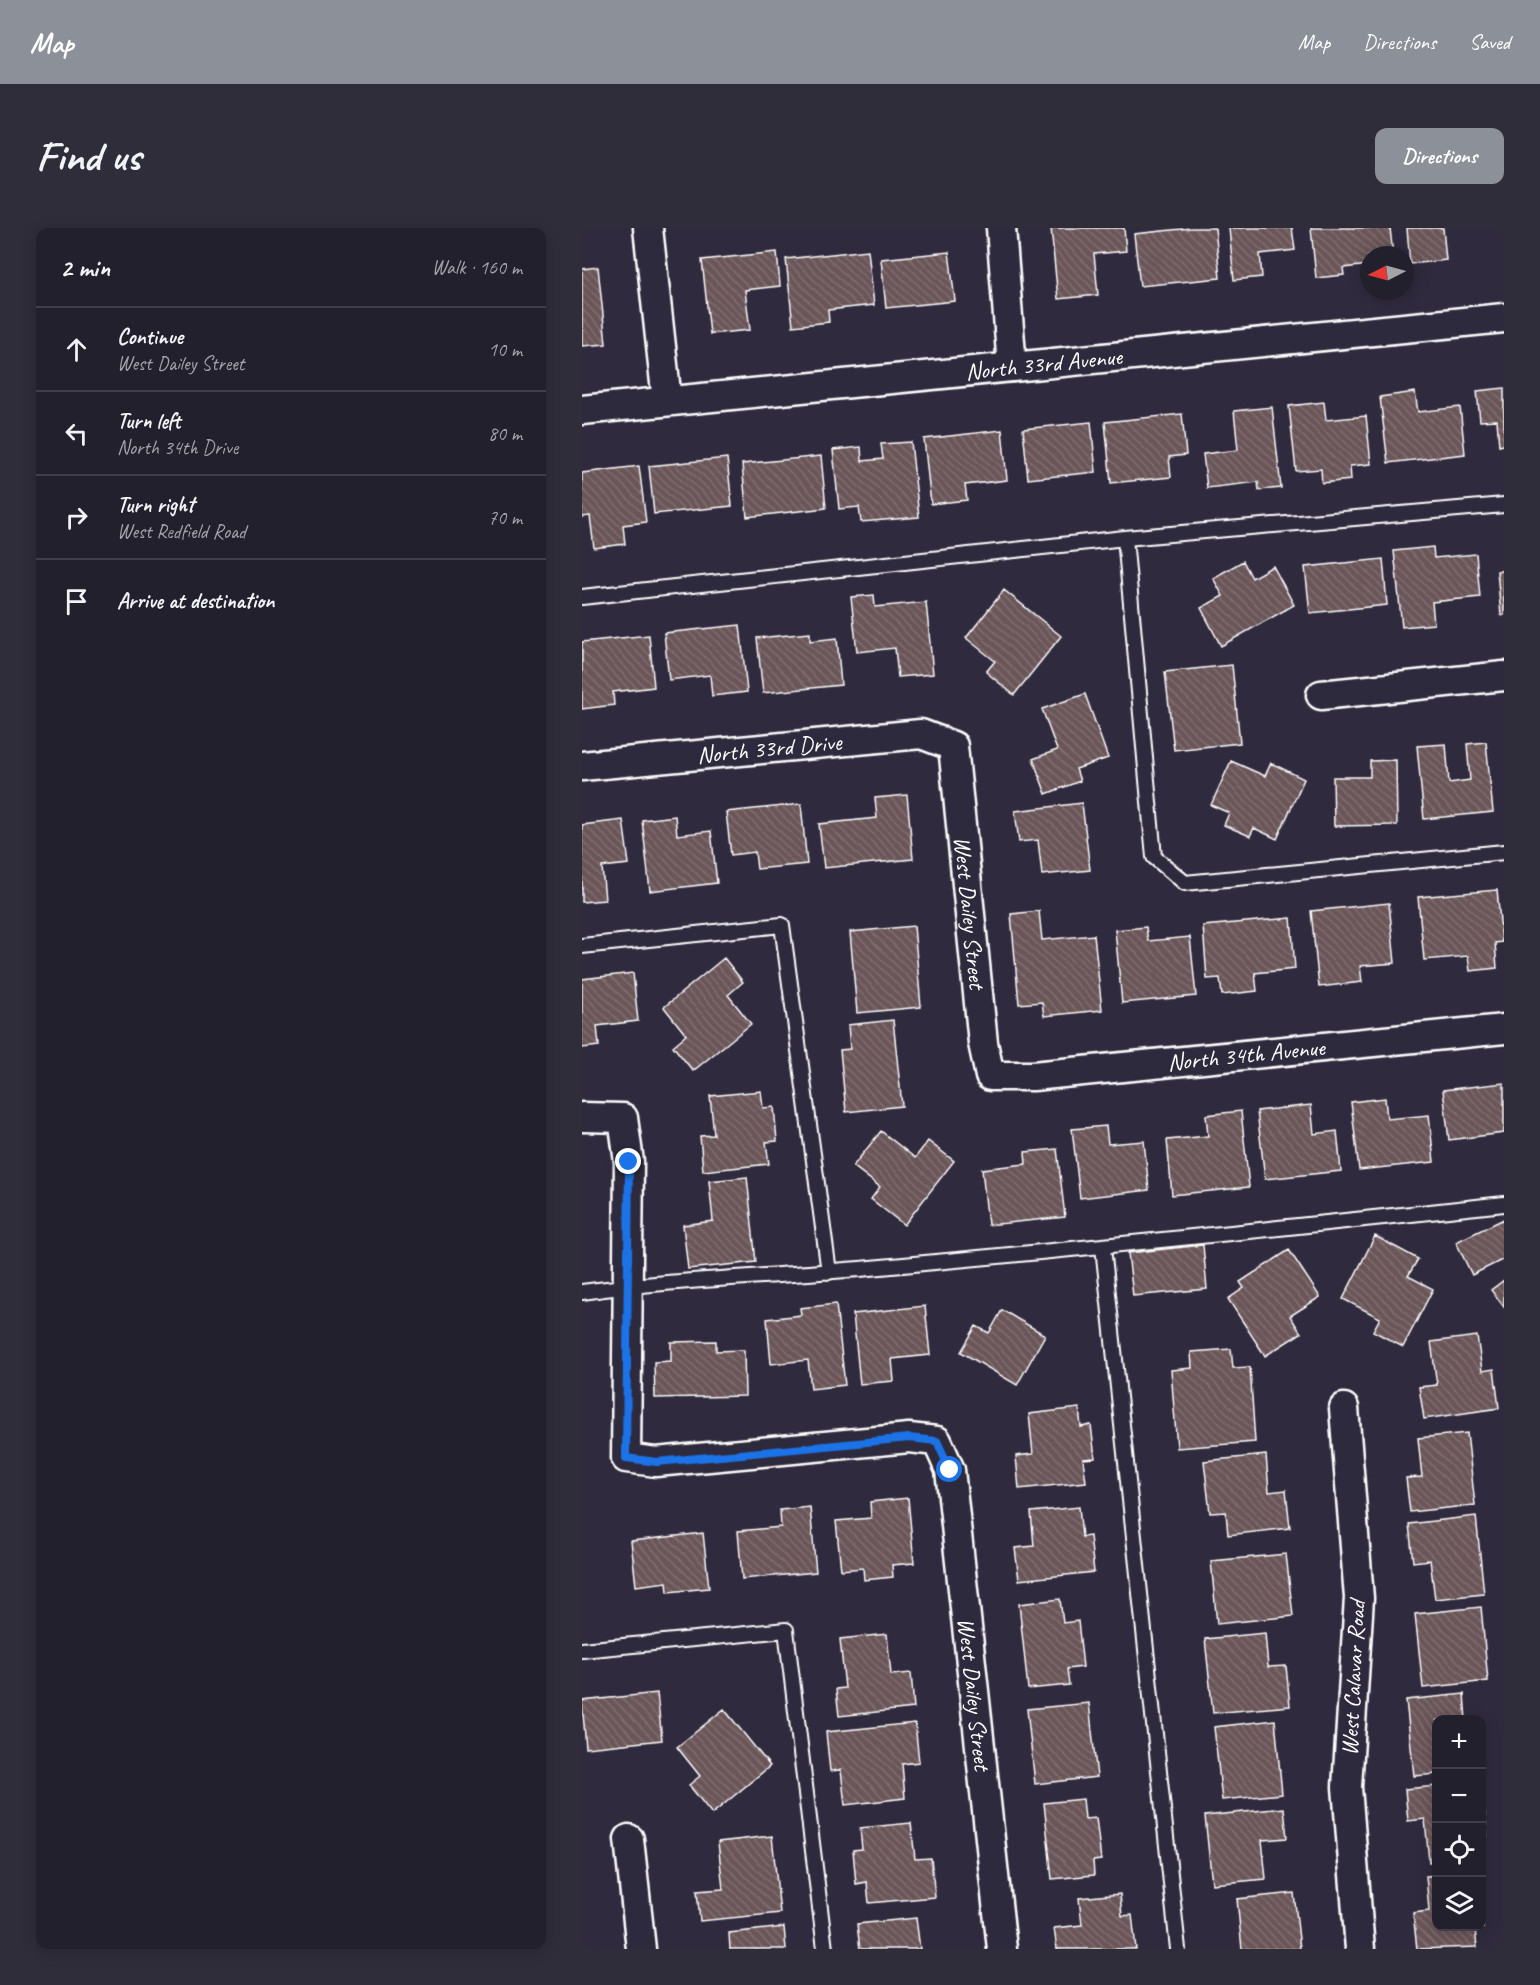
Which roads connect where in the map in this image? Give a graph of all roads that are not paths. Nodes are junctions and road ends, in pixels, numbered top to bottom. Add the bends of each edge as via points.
1 (648, 228) edge
2 (1001, 228) edge
3 (1504, 318) edge
4 (1012, 367) junction
5 (668, 400) junction
6 (582, 410) edge
7 (1504, 505) edge
8 (1125, 538) junction
9 (582, 597) edge
10 (1504, 676) edge
11 (1321, 694) dead end
12 (953, 746) joint
13 (582, 766) edge
14 (1504, 852) edge
15 (582, 946) edge
16 (1504, 1029) edge
17 (990, 1076) joint
18 (582, 1117) edge
19 (1504, 1204) edge
20 (1103, 1247) junction
21 (829, 1272) junction
22 (629, 1286) junction
23 (582, 1292) edge
24 (1344, 1408) dead end
25 (582, 1650) edge
26 (629, 1839) dead end
27 (641, 1949) edge
28 (825, 1949) edge
29 (1002, 1949) edge
30 (1178, 1949) edge
31 (1360, 1949) edge

1 - 5 street
2 - 4 street
3 - 4 street, North 33rd Avenue
4 - 5 street, North 33rd Avenue
5 - 6 street, North 33rd Avenue
7 - 8 lane
8 - 9 lane
8 - 14 lane via 1154,857 1185,882
10 - 11 street
12 - 13 street, North 33rd Drive via 921,734
12 - 17 street, West Dailey Street via 983,1043
15 - 21 lane via 782,925
16 - 17 street, North 34th Avenue via 1033,1076
18 - 22 street via 622,1118 629,1162
19 - 20 lane
20 - 21 lane
20 - 30 lane
21 - 22 lane
22 - 23 lane
22 - 29 street, West Dailey Street via 626,1458 657,1462 909,1438 937,1441 950,1470
24 - 31 street, West Calavar Road via 1359,1598 1347,1787
25 - 28 lane via 786,1630
26 - 27 street

